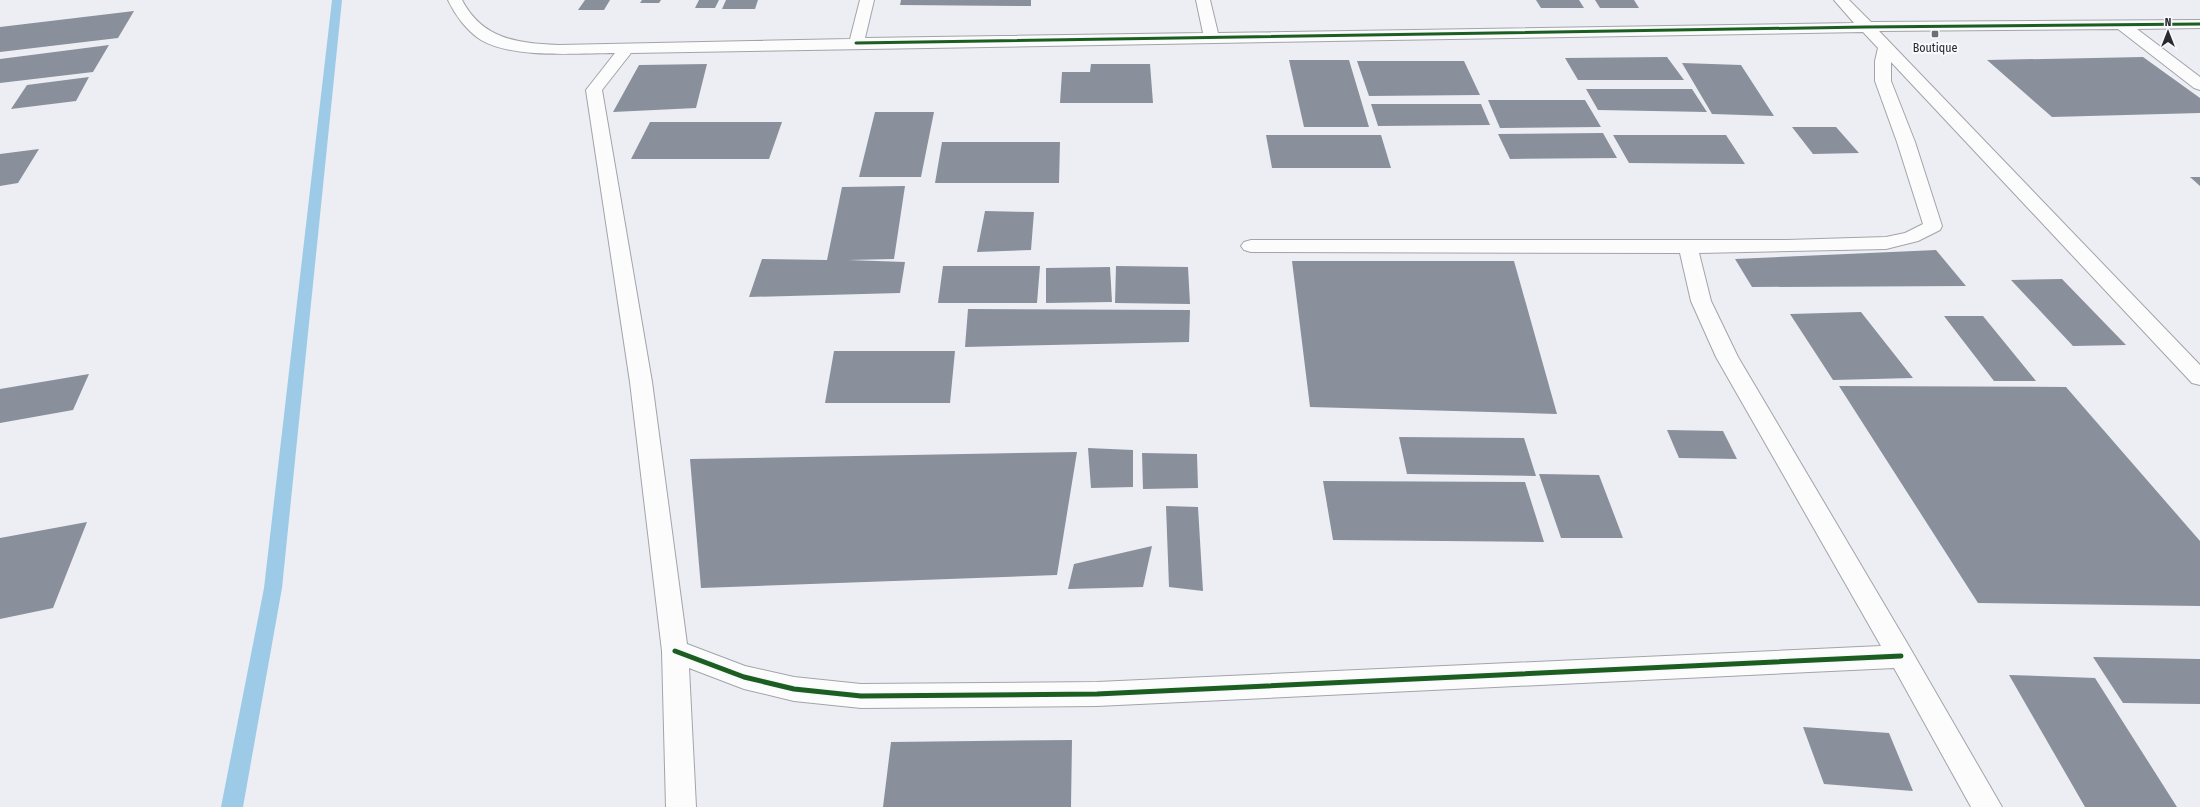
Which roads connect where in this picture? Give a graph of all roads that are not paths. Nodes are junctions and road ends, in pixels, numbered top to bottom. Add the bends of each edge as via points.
1 (455, 0) edge
2 (867, 0) edge
3 (1203, 0) edge
4 (1841, 0) edge
5 (2200, 24) edge
6 (2122, 25) junction
7 (1866, 27) junction
8 (1211, 36) junction
9 (856, 43) junction
10 (1886, 46) junction
11 (627, 48) junction
12 (2200, 85) edge
13 (1250, 246) dead end
14 (1688, 247) junction
15 (2200, 378) edge
16 (675, 651) junction
17 (1902, 656) junction
18 (681, 807) edge
19 (1987, 807) edge

1 - 11 street via 460,12 490,39 528,48
2 - 9 street
3 - 8 street
4 - 7 street
5 - 6 street
6 - 7 street
6 - 12 street
7 - 8 street
7 - 10 street
8 - 9 street
9 - 11 street
10 - 14 street via 1883,81 1933,226 1911,237 1886,243
10 - 15 street
11 - 16 street via 594,90 641,382
13 - 14 street
14 - 17 street via 1701,301 1727,357
16 - 17 street via 758,681 794,689 861,696 1096,694
16 - 18 street
17 - 19 street

